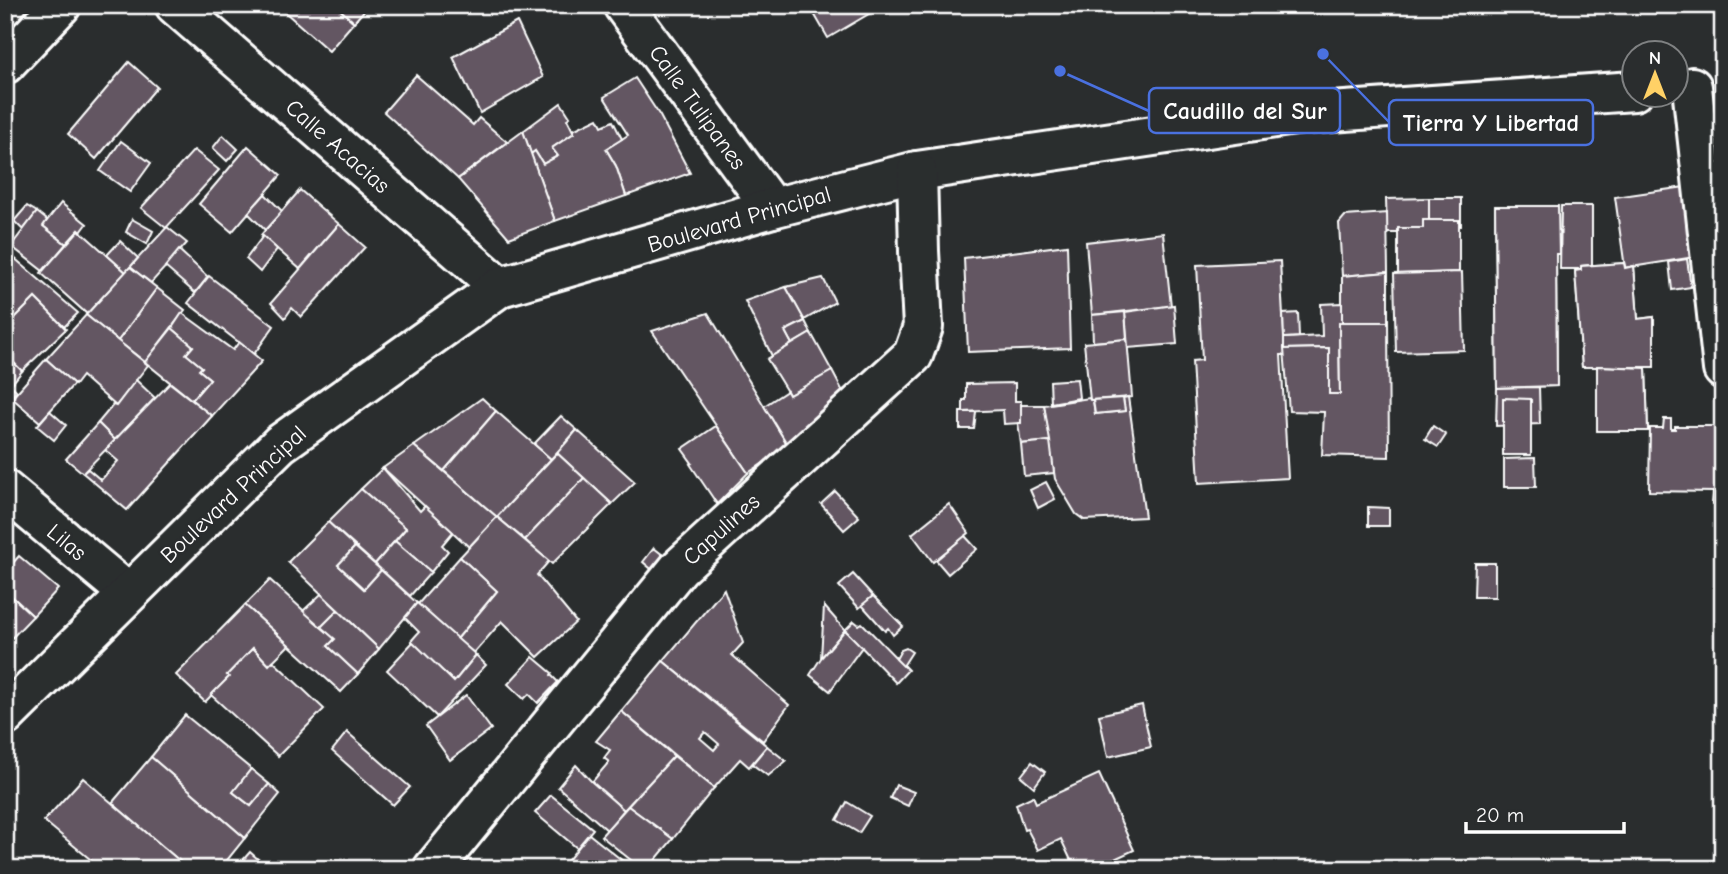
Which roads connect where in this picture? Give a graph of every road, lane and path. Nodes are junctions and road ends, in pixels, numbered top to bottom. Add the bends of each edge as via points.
1 (61, 5) edge
2 (175, 5) edge
3 (623, 5) edge
4 (5, 64) edge
5 (1697, 87) edge
6 (1620, 92) edge
7 (917, 170) junction
8 (772, 208) junction
9 (500, 287) junction
10 (1723, 369) edge
11 (5, 491) edge
12 (128, 593) junction
13 (5, 716) edge
14 (433, 869) edge

1 - 4 street
2 - 9 street, Calle Acacias
3 - 8 street, Calle Tulipanes
5 - 10 street
6 - 7 street, Boulevard Principal via 1302,114
7 - 8 street, Boulevard Principal
7 - 14 street, Capulines via 923,327 913,355 679,568
8 - 9 street, Boulevard Principal
9 - 12 street, Boulevard Principal via 280,444
11 - 12 street, Lilas
12 - 13 street, Boulevard Principal

